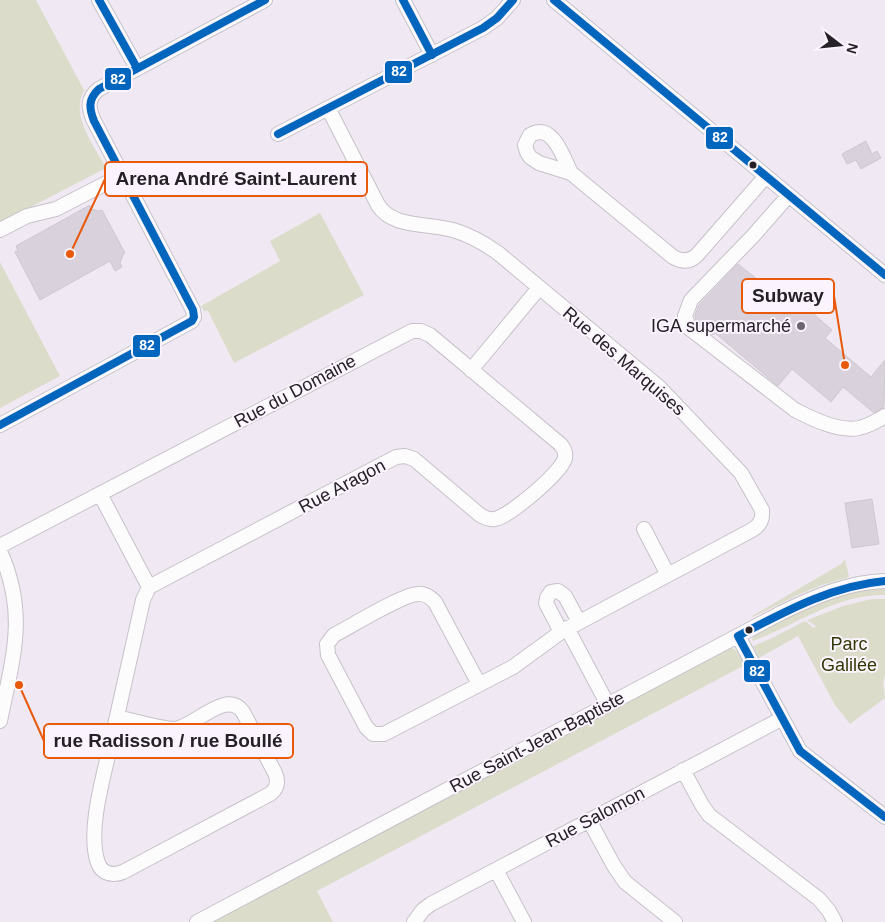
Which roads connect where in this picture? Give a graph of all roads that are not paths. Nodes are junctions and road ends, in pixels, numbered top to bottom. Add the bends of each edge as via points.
1 (100, 0) edge
2 (265, 0) edge
3 (403, 0) edge
4 (513, 0) edge
5 (554, 0) edge
6 (432, 55) junction
7 (137, 68) junction
8 (328, 108) junction
9 (278, 134) dead end
10 (570, 173) dead end
11 (122, 175) junction
12 (766, 176) junction
13 (789, 195) junction
14 (0, 230) edge
15 (885, 275) edge
16 (539, 288) junction
17 (471, 370) junction
18 (885, 416) edge
19 (0, 425) edge
20 (565, 456) joint
21 (100, 494) junction
22 (644, 529) dead end
23 (0, 546) edge
24 (0, 551) edge
25 (668, 575) junction
26 (885, 581) edge
27 (149, 587) junction
28 (569, 628) junction
29 (738, 636) junction
30 (5, 671) edge
31 (479, 684) junction
32 (608, 705) junction
33 (117, 717) junction
34 (782, 719) junction
35 (0, 721) edge
36 (683, 770) junction
37 (885, 817) edge
38 (589, 820) junction
39 (496, 870) junction
40 (197, 922) edge
41 (414, 922) edge
42 (524, 922) edge
43 (675, 922) edge
44 (835, 922) edge

1 - 7 street
2 - 7 street
3 - 6 street
4 - 6 street via 488,26
5 - 12 street
6 - 8 street
7 - 11 street via 99,89 91,98 89,108
8 - 9 street
8 - 16 street, Rue des Marquises via 385,214 398,221 439,226 473,237 498,253
10 - 12 street via 673,257 684,261 697,255
11 - 14 street via 56,209 27,216
11 - 19 street via 193,310 194,319
12 - 13 street
13 - 15 street
13 - 18 street via 690,300 685,316 689,328 795,410 810,417 853,429
16 - 17 street
16 - 25 street, Rue des Marquises via 660,388 741,473 760,508 762,518 756,528
17 - 20 street, Rue du Domaine via 560,444
17 - 21 street, Rue du Domaine via 428,334 408,331
20 - 27 street, Rue Aragon via 561,466 536,492 500,518 491,519 480,515 414,459 396,458
21 - 23 street, Rue du Domaine
21 - 27 street
22 - 25 street
24 - 30 street via 12,583 17,610 16,637
25 - 28 street, Rue des Marquises
26 - 29 street, Rue Saint-Jean-Baptiste via 849,586 821,595
27 - 33 street via 143,600
28 - 31 street, Rue des Marquises via 515,666
28 - 32 street
29 - 32 street, Rue Saint-Jean-Baptiste
29 - 34 street
30 - 35 street
31 - 31 street, Rue des Marquises via 386,733 376,734 366,727 328,655 327,644 334,635 393,603 412,594 424,594 435,602
32 - 40 street, Rue Saint-Jean-Baptiste
33 - 33 street via 94,838 98,862 108,873 123,872 270,794 276,787 275,773 242,710 235,705 224,704 175,729
34 - 36 street, Rue Salomon
34 - 37 street via 803,754
36 - 38 street, Rue Salomon
36 - 44 street via 709,815 818,899
38 - 39 street, Rue Salomon
38 - 43 street via 625,882
39 - 41 street, Rue Salomon via 428,905
39 - 42 street

